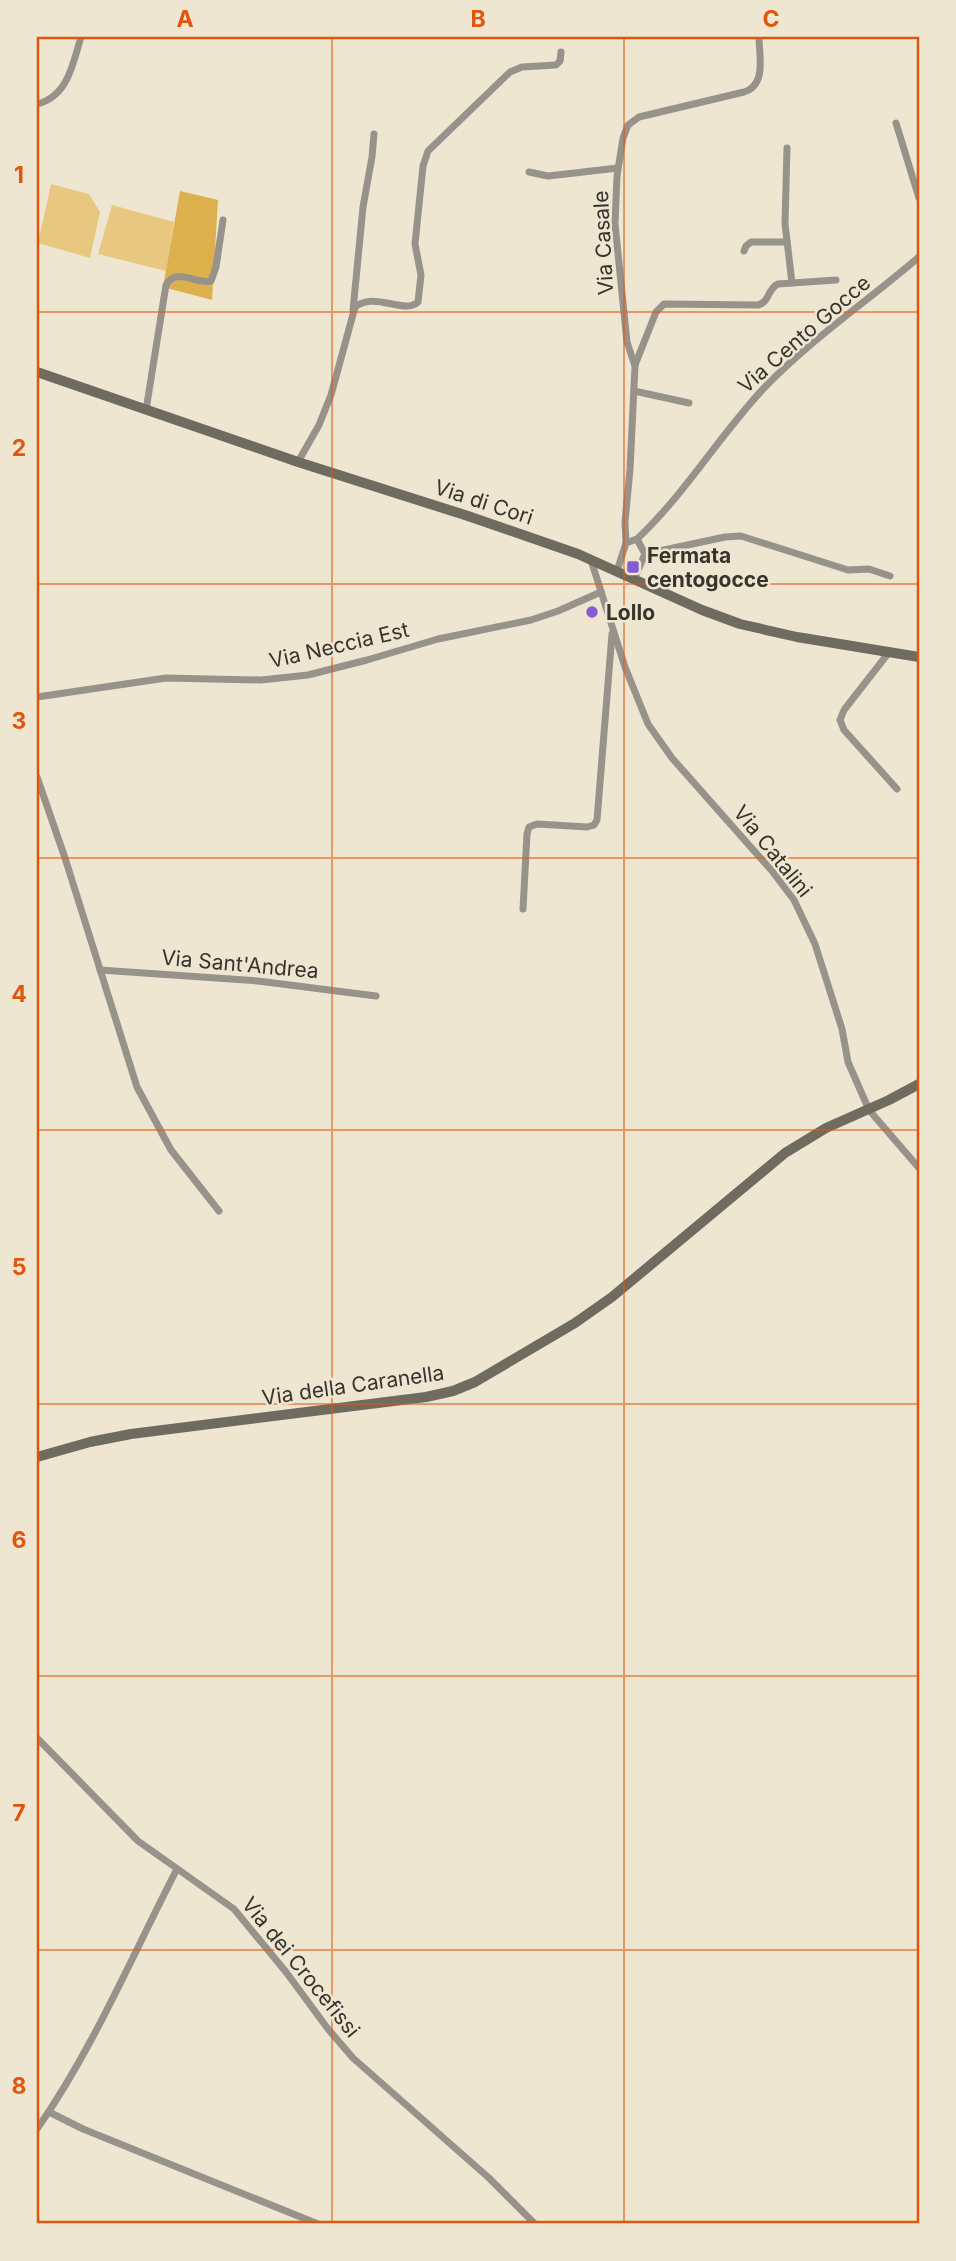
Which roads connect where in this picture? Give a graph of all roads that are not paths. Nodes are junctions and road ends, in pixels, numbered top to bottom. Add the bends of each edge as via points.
1 (81, 37) edge
2 (759, 37) edge
3 (561, 52) dead end
4 (37, 103) edge
5 (895, 122) dead end
6 (374, 134) dead end
7 (786, 148) dead end
8 (618, 168) junction
9 (529, 172) dead end
10 (919, 198) edge
11 (223, 220) dead end
12 (787, 243) junction
13 (744, 251) dead end
14 (919, 257) edge
15 (836, 280) dead end
16 (792, 283) junction
17 (353, 311) junction
18 (635, 366) junction
19 (37, 372) edge
20 (634, 391) junction
21 (689, 403) dead end
22 (146, 410) junction
23 (298, 463) junction
24 (637, 539) junction
25 (626, 543) junction
26 (645, 554) junction
27 (591, 559) junction
28 (617, 571) junction
29 (890, 576) dead end
30 (634, 579) junction
31 (601, 592) junction
32 (613, 629) junction
33 (890, 651) junction
34 (919, 657) edge
35 (37, 697) edge
36 (37, 776) edge
37 (897, 789) dead end
38 (523, 909) dead end
39 (100, 970) junction
40 (376, 996) dead end
41 (919, 1084) edge
42 (869, 1110) junction
43 (919, 1168) edge
44 (219, 1211) dead end
45 (37, 1457) edge
46 (37, 1738) edge
47 (177, 1869) junction
48 (49, 2112) junction
49 (37, 2129) edge
50 (318, 2224) edge
51 (534, 2224) edge

1 - 4 street via 61,89 51,99
2 - 8 street, Via Casale via 760,74 755,87 636,118 624,135
3 - 17 street via 556,65 510,72 428,151 415,238 421,275 417,304 371,300
5 - 10 street
6 - 17 street
7 - 12 street
8 - 9 street via 548,176
8 - 18 street, Via Casale via 615,224 627,336
11 - 22 street via 211,281 176,276 166,285
12 - 13 street via 751,242
12 - 16 street
14 - 24 street, Via Cento Gocce via 771,381
15 - 16 street
16 - 18 street via 775,285 766,301 758,305 661,305
17 - 23 street via 331,395
18 - 20 street, Via Casale
19 - 22 main road, Via di Cori
20 - 21 street
20 - 25 street, Via Casale
22 - 23 main road, Via di Cori
23 - 27 main road, Via di Cori
24 - 25 street
24 - 26 street
25 - 28 street, Via Casale
26 - 29 street via 741,536 848,570 869,569
26 - 30 street
27 - 28 main road, Via di Cori
27 - 31 street, Via Catalini
28 - 30 main road, Via di Cori
30 - 33 main road, Via di Cori via 752,628
31 - 32 street, Via Catalini
31 - 35 street, Via Neccia Est via 531,620 295,677 166,678
32 - 38 street via 597,819 589,827 529,827
32 - 42 street, Via Catalini via 636,697 655,735 797,905 832,997 848,1062
33 - 34 main road, Via di Cori
33 - 37 street via 840,720
36 - 39 street
39 - 40 street, Via Sant'Andrea via 257,981
39 - 44 street via 144,1102 171,1150
41 - 42 main road, Via della Caranella
42 - 43 street, Via Catalini
42 - 45 main road, Via della Caranella via 826,1128 785,1153 596,1309 467,1386 426,1397 131,1434
46 - 47 street, Via dei Crocefissi via 124,1829
47 - 48 street
47 - 51 street, Via dei Crocefissi via 234,1909 354,2058
48 - 49 street
48 - 50 street

